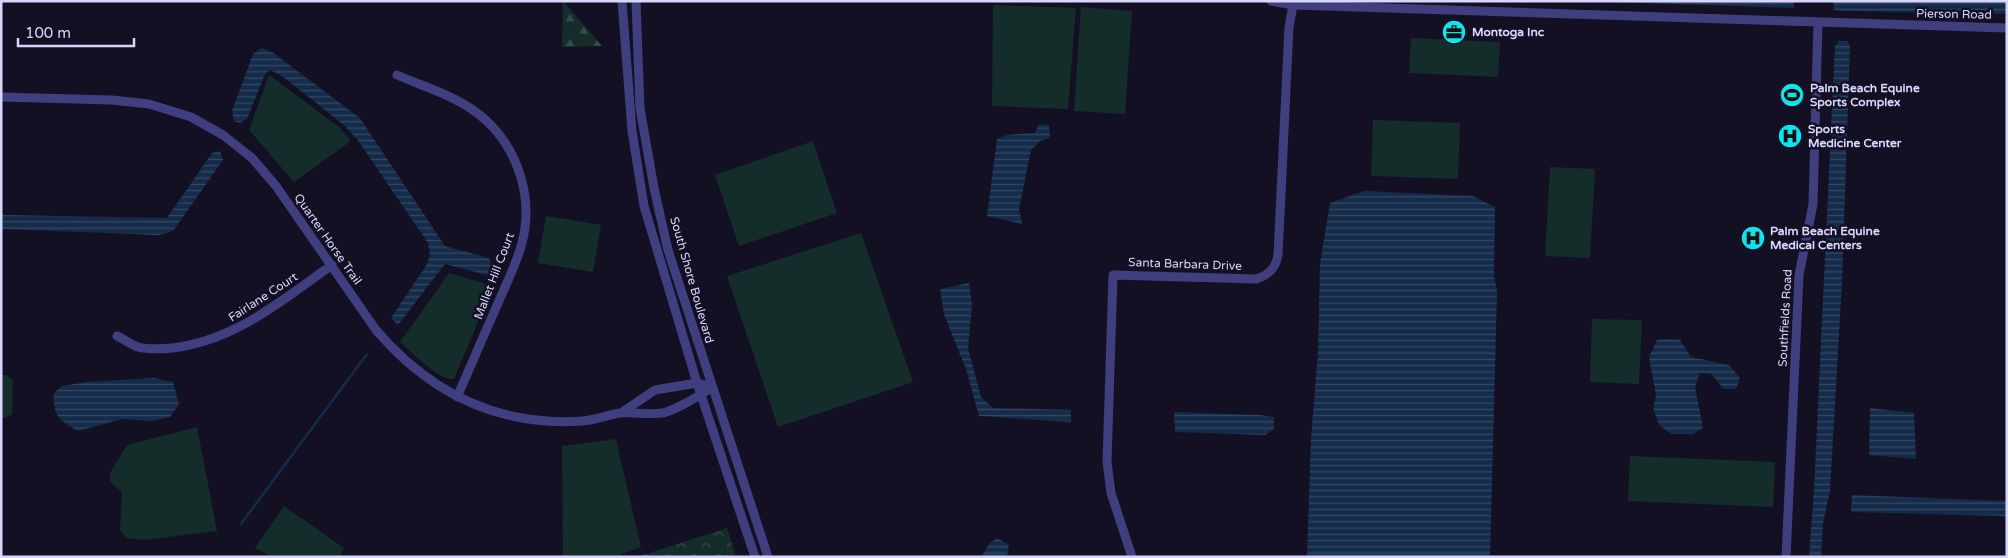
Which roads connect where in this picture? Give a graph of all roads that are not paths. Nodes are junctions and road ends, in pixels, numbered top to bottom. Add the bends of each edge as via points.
1 (622, 1) edge
2 (636, 1) edge
3 (1271, 1) edge
4 (1293, 5) junction
5 (1818, 22) junction
6 (2007, 28) edge
7 (397, 75) dead end
8 (1, 97) edge
9 (332, 265) junction
10 (118, 336) dead end
11 (697, 383) junction
12 (712, 387) junction
13 (702, 396) junction
14 (457, 397) junction
15 (621, 413) junction
16 (755, 557) edge
17 (768, 557) edge
18 (1132, 557) edge
19 (1786, 557) edge

1 - 11 street, South Shore Boulevard via 632,131 644,206
2 - 12 street, South Shore Boulevard via 640,108 654,188 668,250
3 - 4 street, Pierson Road
4 - 5 street, Pierson Road
4 - 18 street, Santa Barbara Drive via 1289,26 1275,266 1267,275 1256,279 1113,275 1107,462 1111,493
5 - 6 street, Pierson Road
5 - 19 street, Southfields Road via 1812,204 1798,283
7 - 14 street, Mallet Hill Court via 459,101 486,120 505,142 523,183 526,216 522,244
8 - 9 street, Quarter Horse Trail via 134,102 170,110 210,127 235,144 267,174
9 - 10 street, Fairlane Court via 255,319 218,338 184,346 149,349 137,347
9 - 14 street, Quarter Horse Trail via 391,348 420,374
11 - 12 street, Quarter Horse Trail
11 - 13 street, South Shore Boulevard
11 - 15 street, Quarter Horse Trail via 655,390
12 - 13 street, Quarter Horse Trail
12 - 17 street, South Shore Boulevard
13 - 15 street, Quarter Horse Trail via 664,414
13 - 16 street, South Shore Boulevard
14 - 15 street, Quarter Horse Trail via 501,414 547,422 586,421

